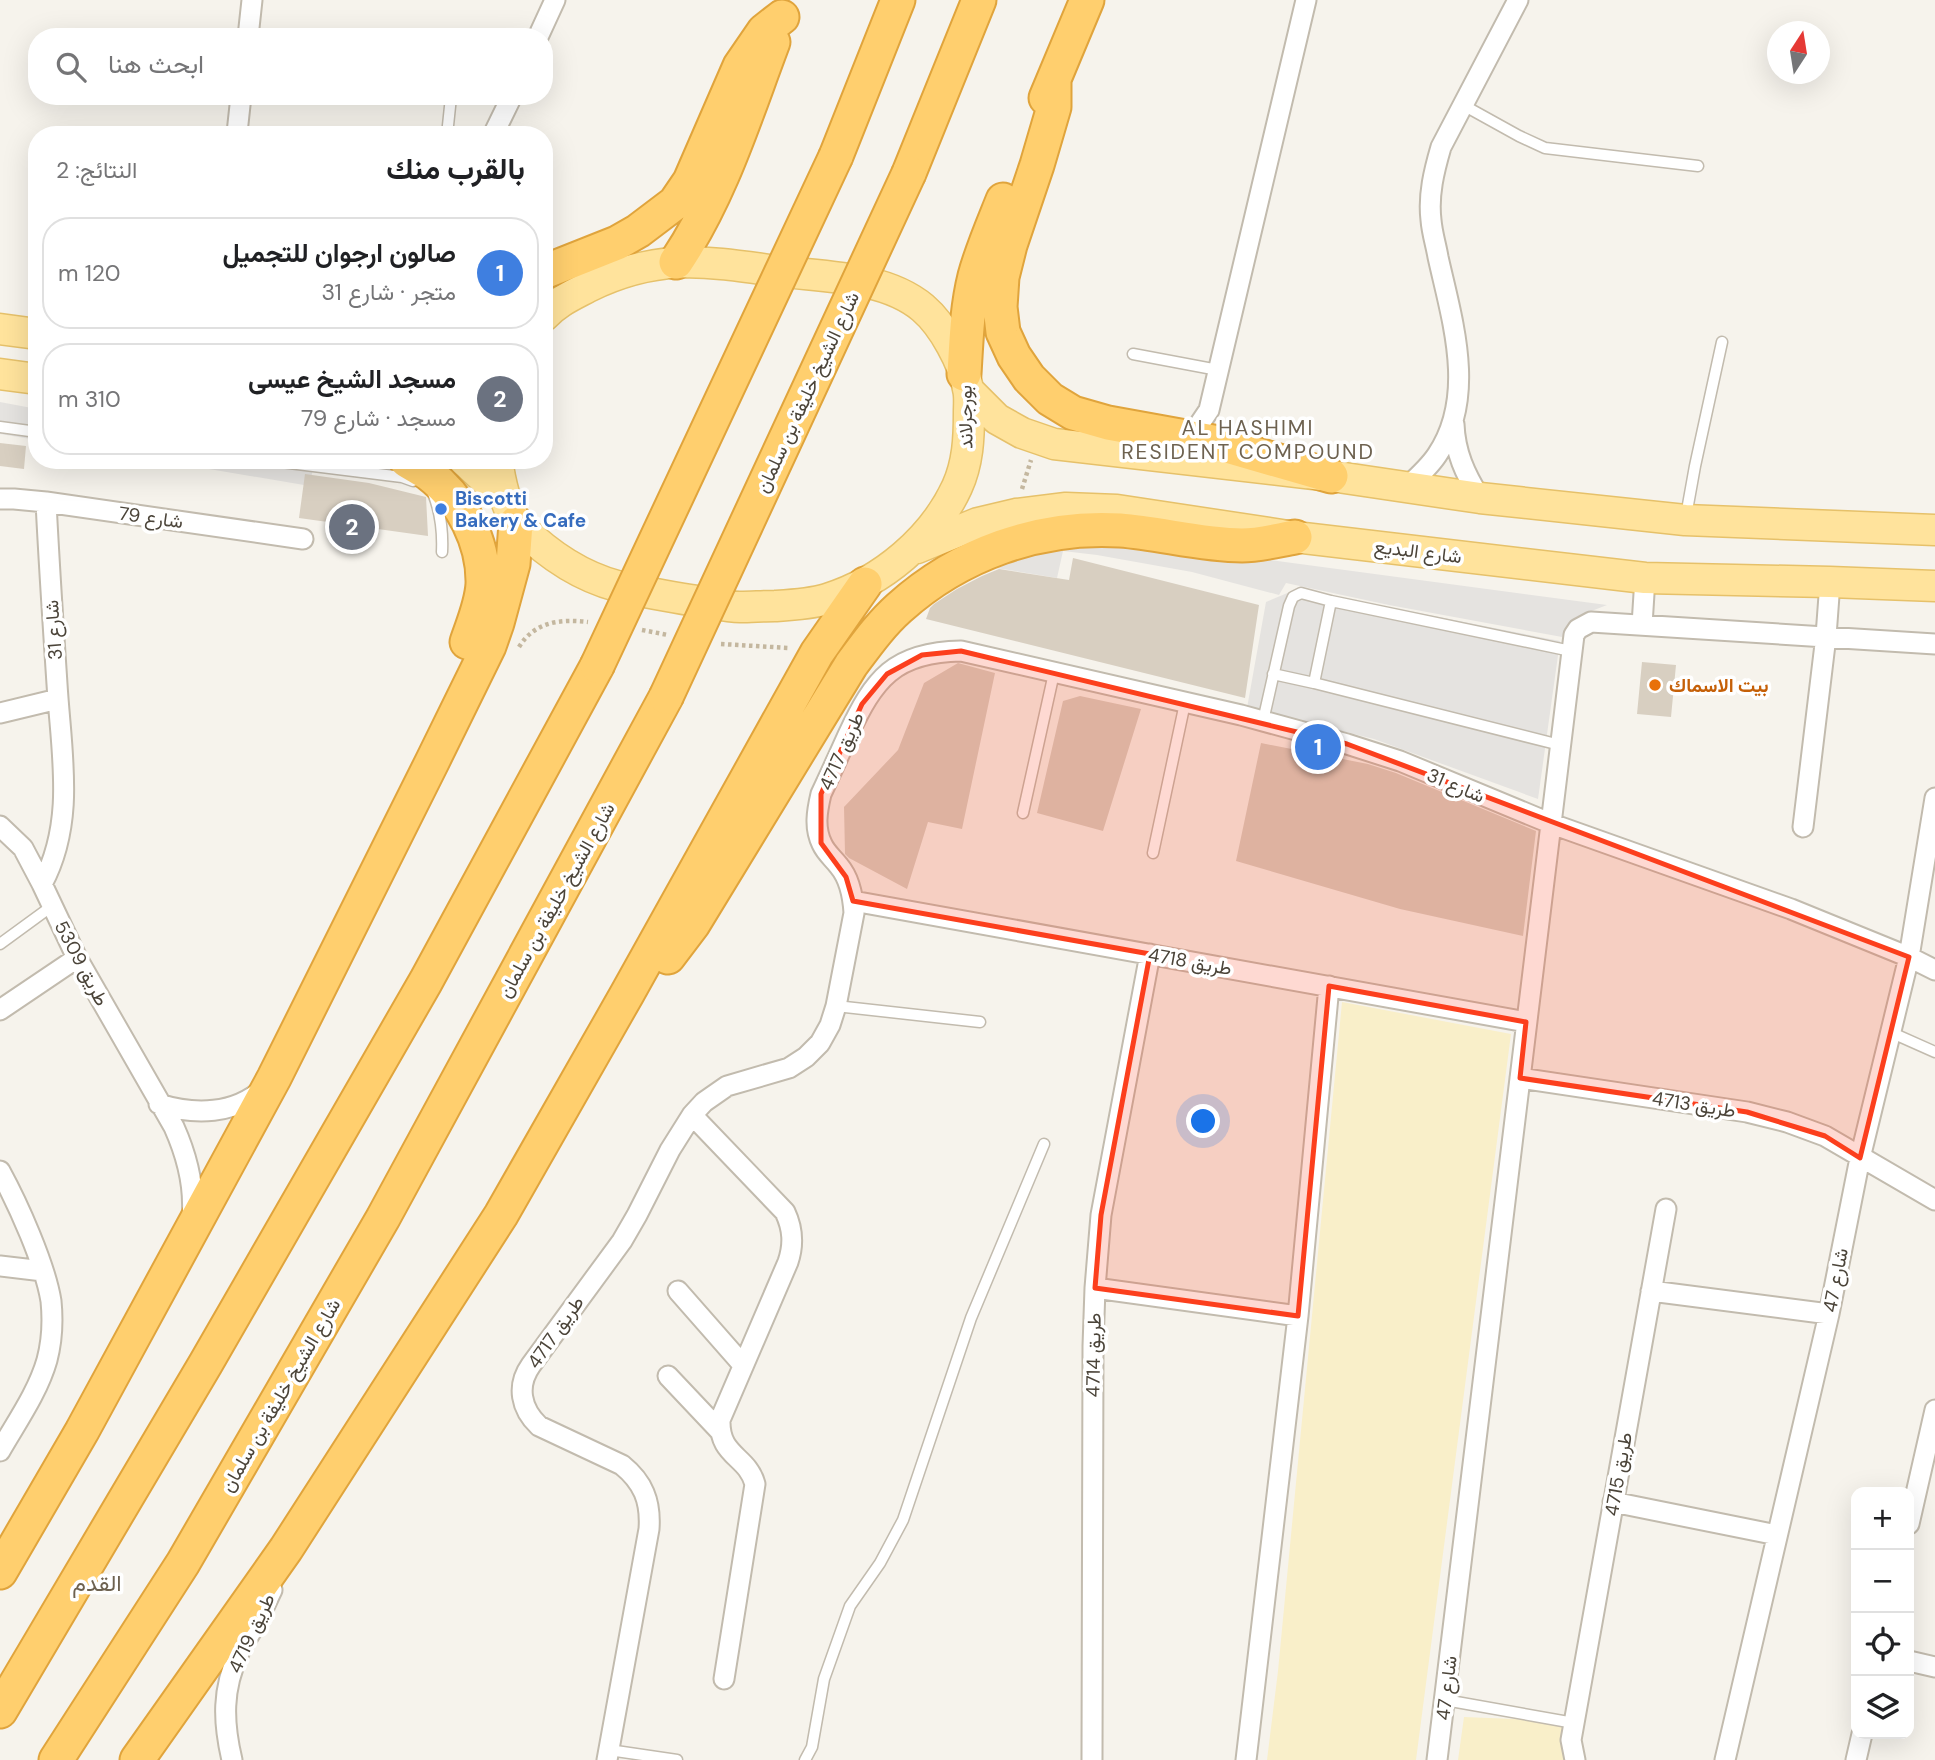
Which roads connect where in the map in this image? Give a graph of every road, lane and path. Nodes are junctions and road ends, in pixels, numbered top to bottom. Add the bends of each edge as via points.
1 (252, 0) edge
2 (555, 0) edge
3 (898, 0) edge
4 (979, 0) edge
5 (1087, 0) edge
6 (1306, 0) edge
7 (1518, 0) edge
8 (785, 9) edge
9 (249, 28) edge
10 (542, 28) edge
11 (1054, 79) junction
12 (240, 105) edge
13 (450, 105) edge
14 (508, 105) edge
15 (1463, 105) junction
16 (238, 126) edge
17 (448, 126) edge
18 (497, 126) edge
19 (1698, 166) dead end
20 (676, 262) junction
21 (553, 268) edge
22 (553, 307) edge
23 (0, 329) edge
24 (28, 333) edge
25 (1722, 342) dead end
26 (1133, 354) dead end
27 (1218, 370) junction
28 (0, 374) edge
29 (28, 378) edge
30 (967, 382) junction
31 (1454, 417) junction
32 (0, 427) edge
33 (28, 431) edge
34 (1204, 431) junction
35 (1037, 438) junction
36 (338, 469) edge
37 (421, 469) edge
38 (472, 469) edge
39 (499, 469) edge
40 (1331, 476) junction
41 (1408, 486) junction
42 (1479, 498) junction
43 (0, 499) edge
44 (46, 502) junction
45 (511, 511) junction
46 (1016, 514) junction
47 (1685, 520) junction
48 (1935, 530) edge
49 (1295, 537) junction
50 (303, 539) dead end
51 (909, 551) junction
52 (442, 552) dead end
53 (1645, 578) junction
54 (1830, 582) junction
55 (865, 584) junction
56 (1931, 589) edge
57 (1331, 601) junction
58 (1642, 625) junction
59 (1826, 636) junction
60 (1935, 644) edge
61 (961, 651) joint
62 (1571, 651) junction
63 (1054, 673) junction
64 (1273, 674) junction
65 (1314, 683) junction
66 (58, 699) junction
67 (1185, 703) junction
68 (0, 713) edge
69 (1263, 721) junction
70 (1560, 745) junction
71 (433, 760) junction
72 (1935, 798) edge
73 (1023, 813) dead end
74 (1552, 824) junction
75 (0, 827) edge
76 (1804, 827) dead end
77 (1153, 853) dead end
78 (42, 884) junction
79 (853, 901) junction
80 (52, 906) junction
81 (0, 944) edge
82 (1150, 954) junction
83 (1909, 957) junction
84 (77, 958) junction
85 (1935, 971) edge
86 (1329, 986) junction
87 (627, 994) junction
88 (836, 1006) junction
89 (0, 1010) edge
90 (980, 1022) dead end
91 (1526, 1022) junction
92 (1890, 1032) junction
93 (1935, 1052) edge
94 (275, 1078) junction
95 (1520, 1078) junction
96 (159, 1104) junction
97 (692, 1115) junction
98 (1044, 1144) dead end
99 (1860, 1158) junction
100 (0, 1171) edge
101 (1935, 1200) edge
102 (1666, 1209) dead end
103 (190, 1231) junction
104 (0, 1266) edge
105 (43, 1271) junction
106 (1095, 1288) junction
107 (678, 1291) dead end
108 (1651, 1291) junction
109 (1829, 1314) junction
110 (1298, 1316) junction
111 (743, 1365) junction
112 (668, 1376) dead end
113 (1934, 1420) edge
114 (719, 1430) junction
115 (0, 1451) edge
116 (1929, 1465) edge
117 (1613, 1502) junction
118 (1914, 1509) edge
119 (1777, 1535) junction
120 (286, 1549) junction
121 (0, 1573) edge
122 (1914, 1662) edge
123 (1935, 1667) edge
124 (724, 1679) dead end
125 (1445, 1700) junction
126 (0, 1711) edge
127 (1572, 1732) junction
128 (1861, 1739) edge
129 (608, 1755) edge
130 (56, 1760) edge
131 (137, 1760) edge
132 (232, 1760) edge
133 (677, 1760) edge
134 (805, 1760) edge
135 (1092, 1760) edge
136 (1246, 1760) edge
137 (1437, 1760) edge
138 (1574, 1760) edge
139 (1725, 1760) edge
140 (1856, 1760) edge

1 - 9 street
2 - 10 street
3 - 126 highway, bridge via 836,156 597,666 426,981
4 - 130 highway, شارع الشيخ خليفة بن سلمان, bridge via 909,173 666,697 376,1229 183,1563
5 - 11 highway
6 - 27 street
7 - 15 street
8 - 20 highway via 723,173
8 - 21 highway via 740,66 690,181 675,203 617,243
11 - 30 highway via 983,251 969,309
11 - 34 highway via 1054,107 1002,277 1003,332 1029,379 1073,413 1108,423
12 - 16 street
13 - 17 lane
14 - 18 street
15 - 19 lane via 1545,148
15 - 31 street via 1441,147 1430,195 1458,358
20 - 22 main road, بورجرلاند via 644,266 603,280
20 - 30 main road, بورجرلاند via 871,282 898,292 923,309 938,327
23 - 24 main road
25 - 47 lane
26 - 27 lane
27 - 34 street
28 - 29 main road
30 - 35 main road via 998,419
30 - 51 main road, بورجرلاند via 969,440 958,486 946,509
31 - 41 street via 1437,455
31 - 42 street via 1458,455
32 - 33 lane
34 - 40 highway
35 - 40 main road via 1055,444
35 - 46 path
36 - 52 lane via 402,477 430,486 443,530
37 - 71 highway via 453,496 470,524 480,554 483,585 445,702
38 - 45 main road
39 - 45 main road
40 - 41 main road
41 - 42 main road
42 - 47 main road
43 - 44 street, شارع 79
44 - 50 street, شارع 79
44 - 66 street, شارع 31
45 - 55 main road, بورجرلاند via 544,548 572,568 609,585 738,607 825,600
45 - 71 highway via 513,565 497,623
46 - 49 main road, شارع البديع via 1066,508 1117,509
46 - 51 main road, شارع البديع via 978,523
47 - 48 main road
49 - 53 main road, شارع البديع
49 - 87 highway via 1245,545 1120,530 1048,534 983,553 923,587 897,609 851,665 693,924 660,966
51 - 55 main road, بورجرلاند
53 - 54 main road, شارع البديع
53 - 58 street
54 - 56 main road, شارع البديع
54 - 59 street
55 - 87 highway via 817,653
57 - 62 lane
57 - 64 lane via 1301,593 1293,597
57 - 65 lane
58 - 59 street
58 - 62 street via 1591,622 1578,629
59 - 60 street
59 - 76 street
61 - 63 street, شارع 31
61 - 79 street, طريق 4717 via 922,655 895,668 873,687 821,794 817,810 821,843 846,877
62 - 70 street, شارع 47
63 - 67 street, شارع 31
63 - 73 lane
64 - 65 lane
64 - 69 lane
65 - 70 lane
66 - 68 street
66 - 78 street, شارع 31 via 63,815 53,861
67 - 69 street, شارع 31
67 - 77 lane
69 - 74 street, شارع 31 via 1400,761
70 - 74 street, شارع 47
71 - 94 highway
72 - 83 street, شارع 47
74 - 83 street, شارع 31 via 1791,909
74 - 91 street, شارع 47
75 - 78 street, طريق 5309 via 23,848
78 - 80 street, طريق 5309
79 - 82 street, طريق 4718
79 - 88 street, طريق 4717
80 - 81 lane
80 - 84 street, طريق 5309
82 - 86 street, طريق 4718
82 - 106 street, طريق 4714 via 1103,1202
83 - 85 street, شارع 31
83 - 92 street, شارع 47
84 - 89 street
84 - 96 street, طريق 5309
86 - 91 street, طريق 4718
86 - 110 street
87 - 120 highway via 501,1215
88 - 90 lane
88 - 97 street, طريق 4717 via 820,1043 806,1057 789,1068 727,1087
91 - 95 street, شارع 47
92 - 93 lane
92 - 99 street, شارع 47
94 - 96 street via 241,1103 221,1110 179,1110
94 - 103 highway
95 - 99 street, طريق 4713 via 1747,1112 1825,1136
95 - 125 street, شارع 47
96 - 103 street, طريق 5309 via 174,1127 191,1178
97 - 111 street via 785,1212 792,1231 792,1253
97 - 129 street, طريق 4717 via 622,1241 523,1381 526,1410 539,1426 622,1465 642,1486 647,1500 649,1529
98 - 134 lane via 971,1318 904,1520 850,1606 824,1679 812,1747
99 - 101 street, طريق 4713
99 - 109 street, شارع 47
100 - 105 street
102 - 108 street, طريق 4715
103 - 121 highway
104 - 105 street
105 - 115 street via 51,1301 47,1362
106 - 110 street
106 - 135 street, طريق 4714
107 - 111 street
108 - 109 street
108 - 117 street, طريق 4715
109 - 119 street, شارع 47
110 - 136 street
111 - 114 street via 722,1411
112 - 114 street
113 - 116 street
114 - 124 street via 727,1449 749,1470 755,1492
116 - 118 street
117 - 119 street
117 - 127 street, طريق 4715
119 - 139 street, شارع 47
120 - 131 highway
120 - 132 street, طريق 4719 via 274,1585 229,1678 226,1733
122 - 123 street
125 - 127 lane
125 - 137 street, شارع 47
127 - 138 street, طريق 4715
128 - 140 street
129 - 133 lane

